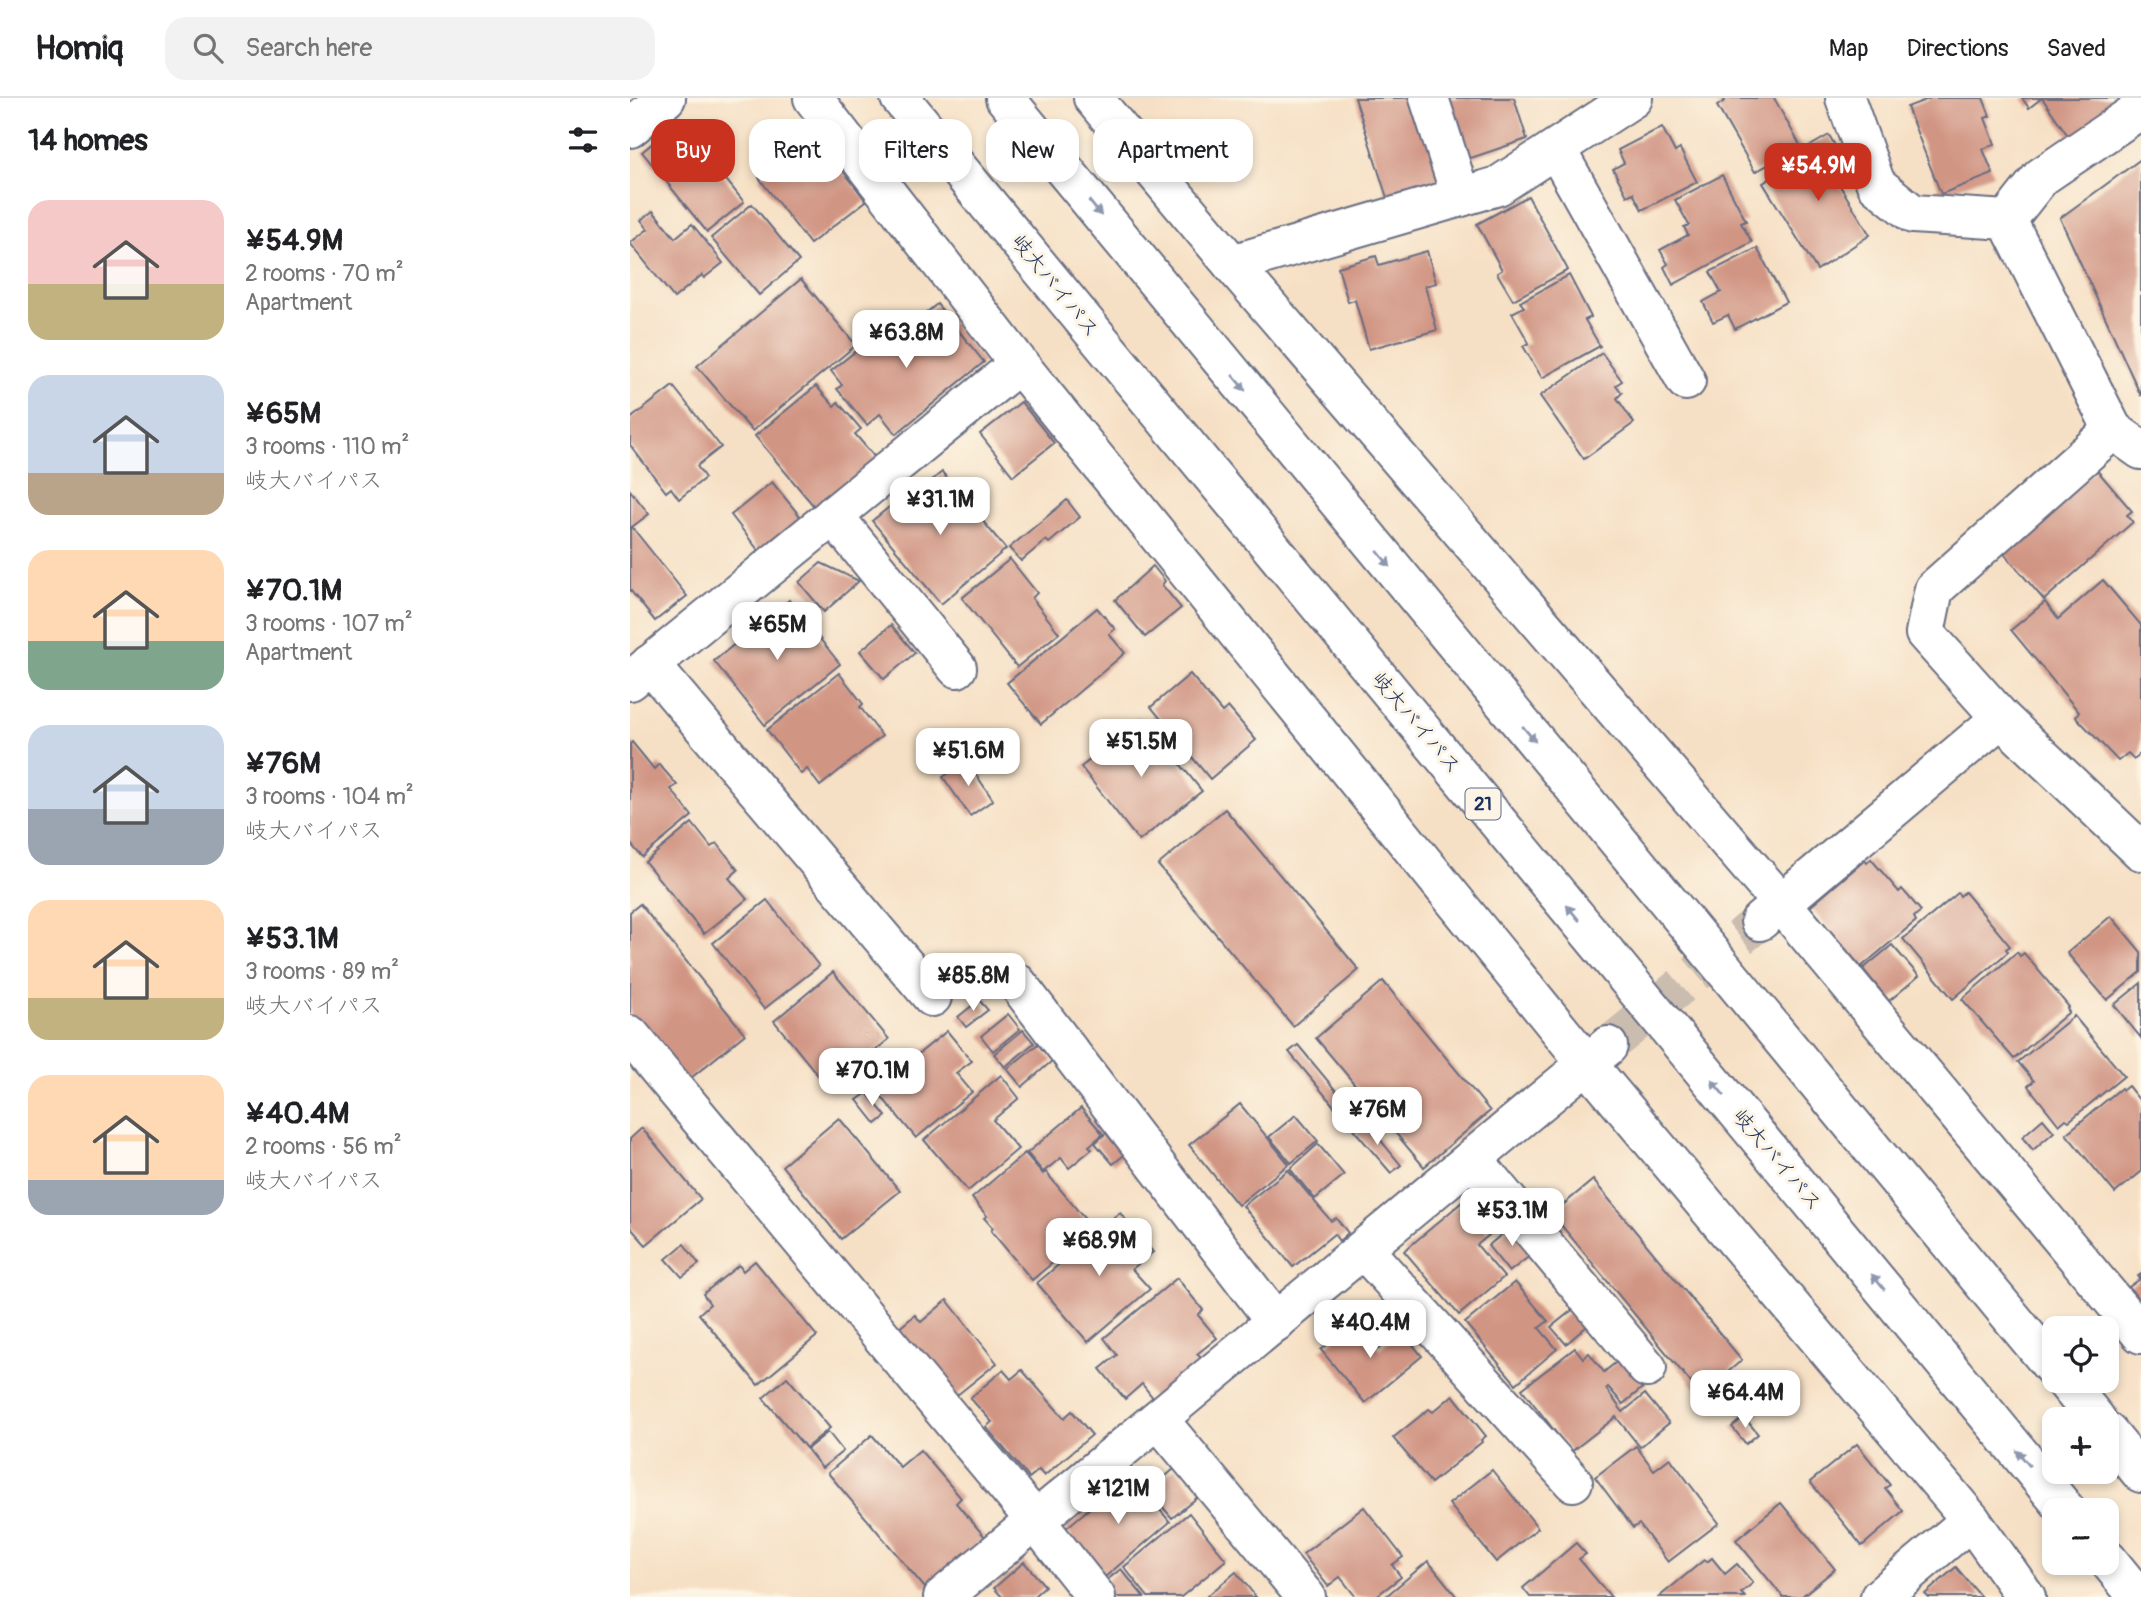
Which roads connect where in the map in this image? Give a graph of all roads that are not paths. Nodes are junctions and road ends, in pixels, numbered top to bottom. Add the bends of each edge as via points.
1 (666, 98) edge
2 (813, 98) edge
3 (900, 98) edge
4 (1005, 98) edge
5 (1093, 98) edge
6 (1429, 98) edge
7 (1633, 98) edge
8 (1845, 98) edge
9 (2141, 109) edge
10 (630, 128) edge
11 (1556, 149) junction
12 (1461, 197) junction
13 (2007, 220) junction
14 (1232, 264) junction
15 (1019, 364) junction
16 (1686, 381) dead end
17 (2127, 440) edge
18 (833, 516) junction
19 (957, 668) dead end
20 (640, 673) edge
21 (2001, 718) junction
22 (2141, 851) edge
23 (1770, 912) junction
24 (1017, 983) dead end
25 (932, 997) dead end
26 (630, 1035) edge
27 (1598, 1055) junction
28 (643, 1075) edge
29 (1474, 1159) junction
30 (1364, 1250) junction
31 (1276, 1322) junction
32 (2141, 1334) edge
33 (2042, 1353) edge
34 (1647, 1368) dead end
35 (2075, 1393) edge
36 (2086, 1407) edge
37 (1158, 1419) junction
38 (2119, 1446) edge
39 (2141, 1473) edge
40 (1573, 1482) dead end
41 (2056, 1498) edge
42 (1035, 1520) junction
43 (1971, 1520) junction
44 (2119, 1574) edge
45 (943, 1597) edge
46 (1096, 1597) edge
47 (1306, 1597) edge
48 (1881, 1597) edge
49 (2026, 1597) edge
50 (2138, 1597) edge

1 - 10 main road
2 - 15 main road
41 -> 3 main road, 岐大バイパス / 21
4 -> 33 main road
5 - 14 main road
6 - 12 main road
7 - 11 main road
8 - 13 main road via 1876,184 1913,214
9 - 13 main road via 2041,177
11 - 12 main road via 1498,186
11 - 16 main road
12 - 14 main road
13 - 17 main road
14 - 23 main road
15 - 18 main road
15 - 27 main road
17 - 21 main road via 1934,589 1925,634
18 - 19 main road
18 - 20 main road
20 - 25 main road
21 - 22 main road
21 - 23 main road
23 - 32 main road
24 - 31 main road
26 - 28 main road
27 - 29 main road
27 - 43 main road
28 - 42 main road
29 - 30 main road
29 - 34 main road
30 - 31 main road
30 - 40 main road
31 - 37 main road
35 - 36 main road
37 - 42 main road
37 - 47 main road
38 - 39 main road
42 - 45 main road
42 - 46 main road
43 - 48 main road
43 - 49 main road
44 - 50 main road

